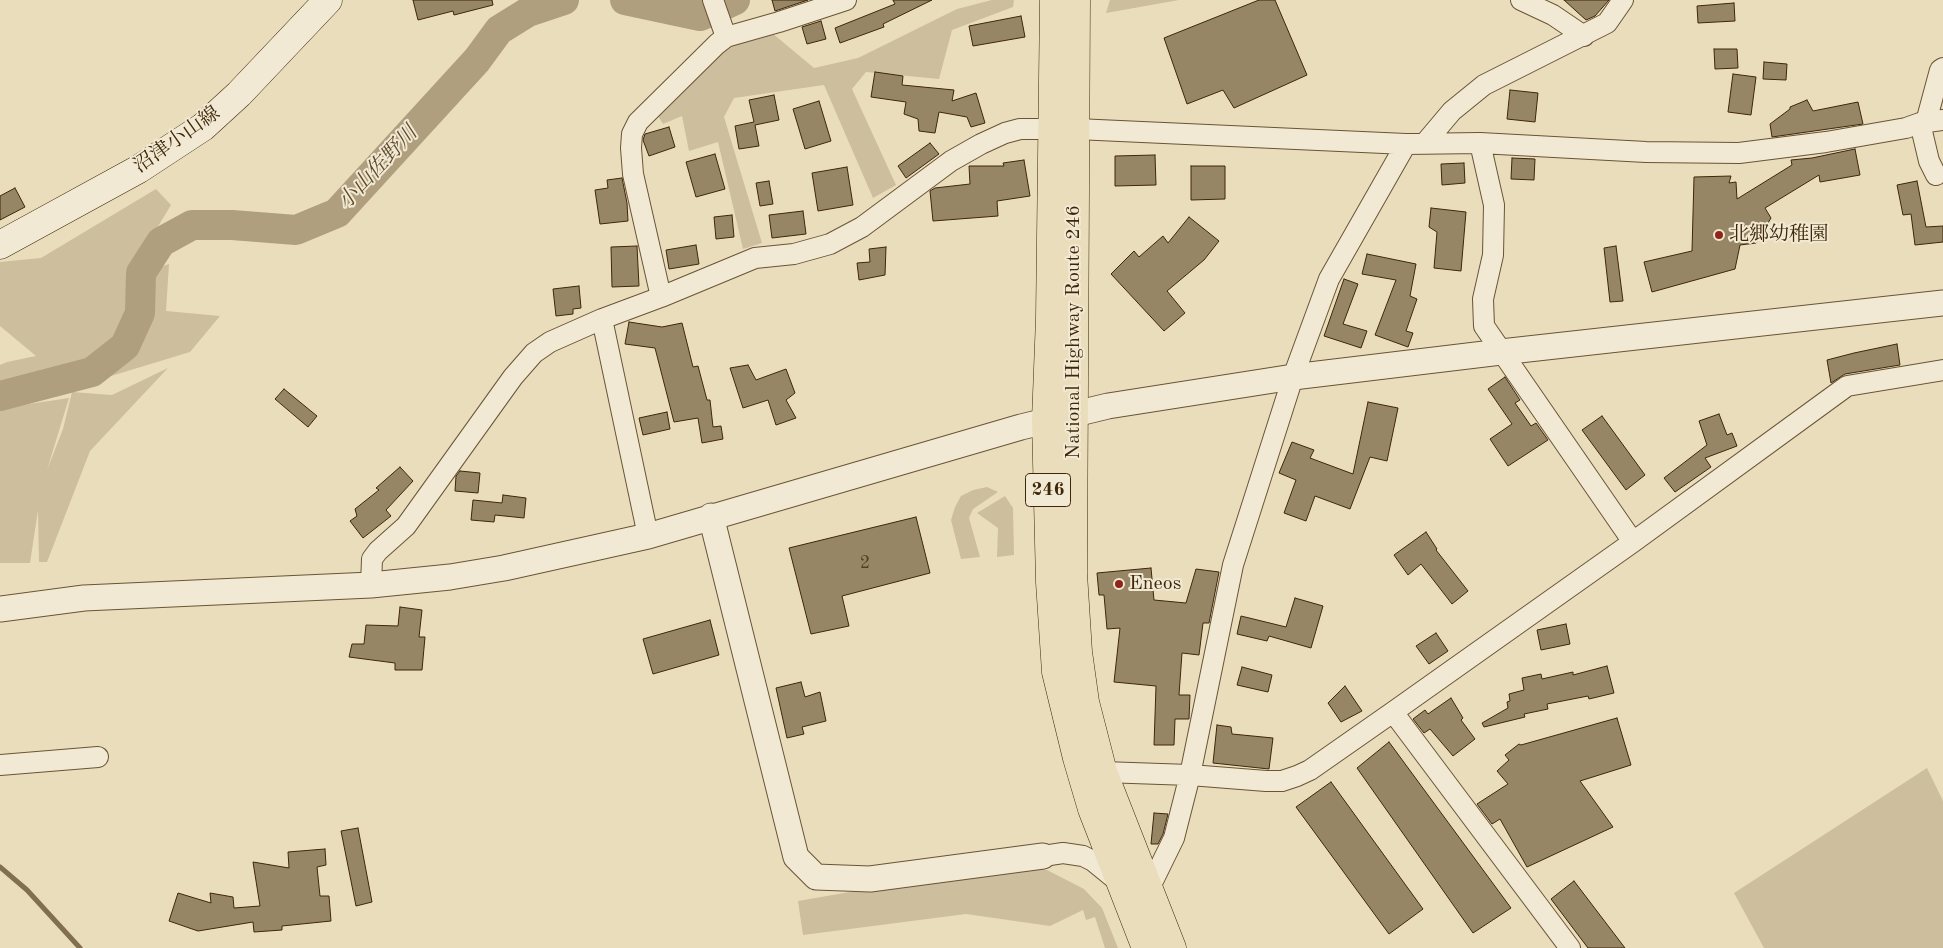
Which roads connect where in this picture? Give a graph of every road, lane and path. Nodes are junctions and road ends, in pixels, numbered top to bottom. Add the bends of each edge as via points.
1 (328, 0) edge
2 (713, 0) edge
3 (846, 0) edge
4 (1521, 0) edge
5 (1623, 0) edge
6 (1065, 10) edge
7 (724, 34) junction
8 (1584, 36) junction
9 (1943, 68) edge
10 (1930, 121) edge
11 (1064, 128) junction
12 (1480, 143) junction
13 (1416, 144) junction
14 (1936, 174) dead end
15 (0, 245) edge
16 (661, 297) junction
17 (1943, 303) edge
18 (602, 319) junction
19 (1501, 352) junction
20 (1943, 370) edge
21 (1293, 377) junction
22 (1074, 413) junction
23 (1046, 420) junction
24 (711, 516) junction
25 (648, 536) junction
26 (1633, 542) junction
27 (371, 585) junction
28 (0, 609) edge
29 (1393, 712) junction
30 (98, 757) dead end
31 (0, 766) edge
32 (1103, 772) junction
33 (1190, 775) junction
34 (1043, 856) joint
35 (1120, 883) junction
36 (1148, 891) junction
37 (1146, 948) edge
38 (1172, 948) edge
39 (1570, 948) edge

1 - 15 main road, 沼津小山線 via 239,94 203,127 139,169
2 - 7 street
3 - 7 street via 779,22
4 - 8 street via 1553,15
5 - 8 street via 1608,23
6 - 11 highway, National Highway Route 246 / 246
7 - 16 street via 638,122 632,134 633,174
8 - 13 street via 1484,85
9 - 10 street
10 - 12 street via 1826,142 1739,153 1646,152
10 - 14 street via 1929,161
11 - 13 street
11 - 16 street via 1020,129 996,137 951,161 862,228 830,244 794,254 754,258
11 - 22 highway, National Highway Route 246 / 246
11 - 23 highway, National Highway Route 246 / 246
12 - 13 street
12 - 19 street via 1494,205 1493,255 1483,299 1484,326
13 - 21 street via 1329,279
16 - 18 street
17 - 19 street
18 - 25 street
18 - 27 street via 550,342 534,353 513,377 406,526 372,559
19 - 21 street
19 - 26 street
20 - 26 street via 1847,386
21 - 22 street
21 - 33 street via 1233,565
22 - 23 street
22 - 32 highway, National Highway Route 246 / 246 via 1073,574 1078,652
23 - 24 street
23 - 35 highway, National Highway Route 246 / 246 via 1056,672 1092,809
24 - 25 street
24 - 34 street via 796,857 816,877 870,879
25 - 27 street via 504,568
26 - 29 street
27 - 28 street via 84,598
29 - 33 street via 1310,770 1282,782
29 - 39 street
30 - 31 street
32 - 33 street
32 - 36 highway, National Highway Route 246 / 246
33 - 36 street via 1174,838
34 - 35 street via 1063,853 1083,856
35 - 37 highway, National Highway Route 246 / 246
36 - 38 highway, National Highway Route 246 / 246

